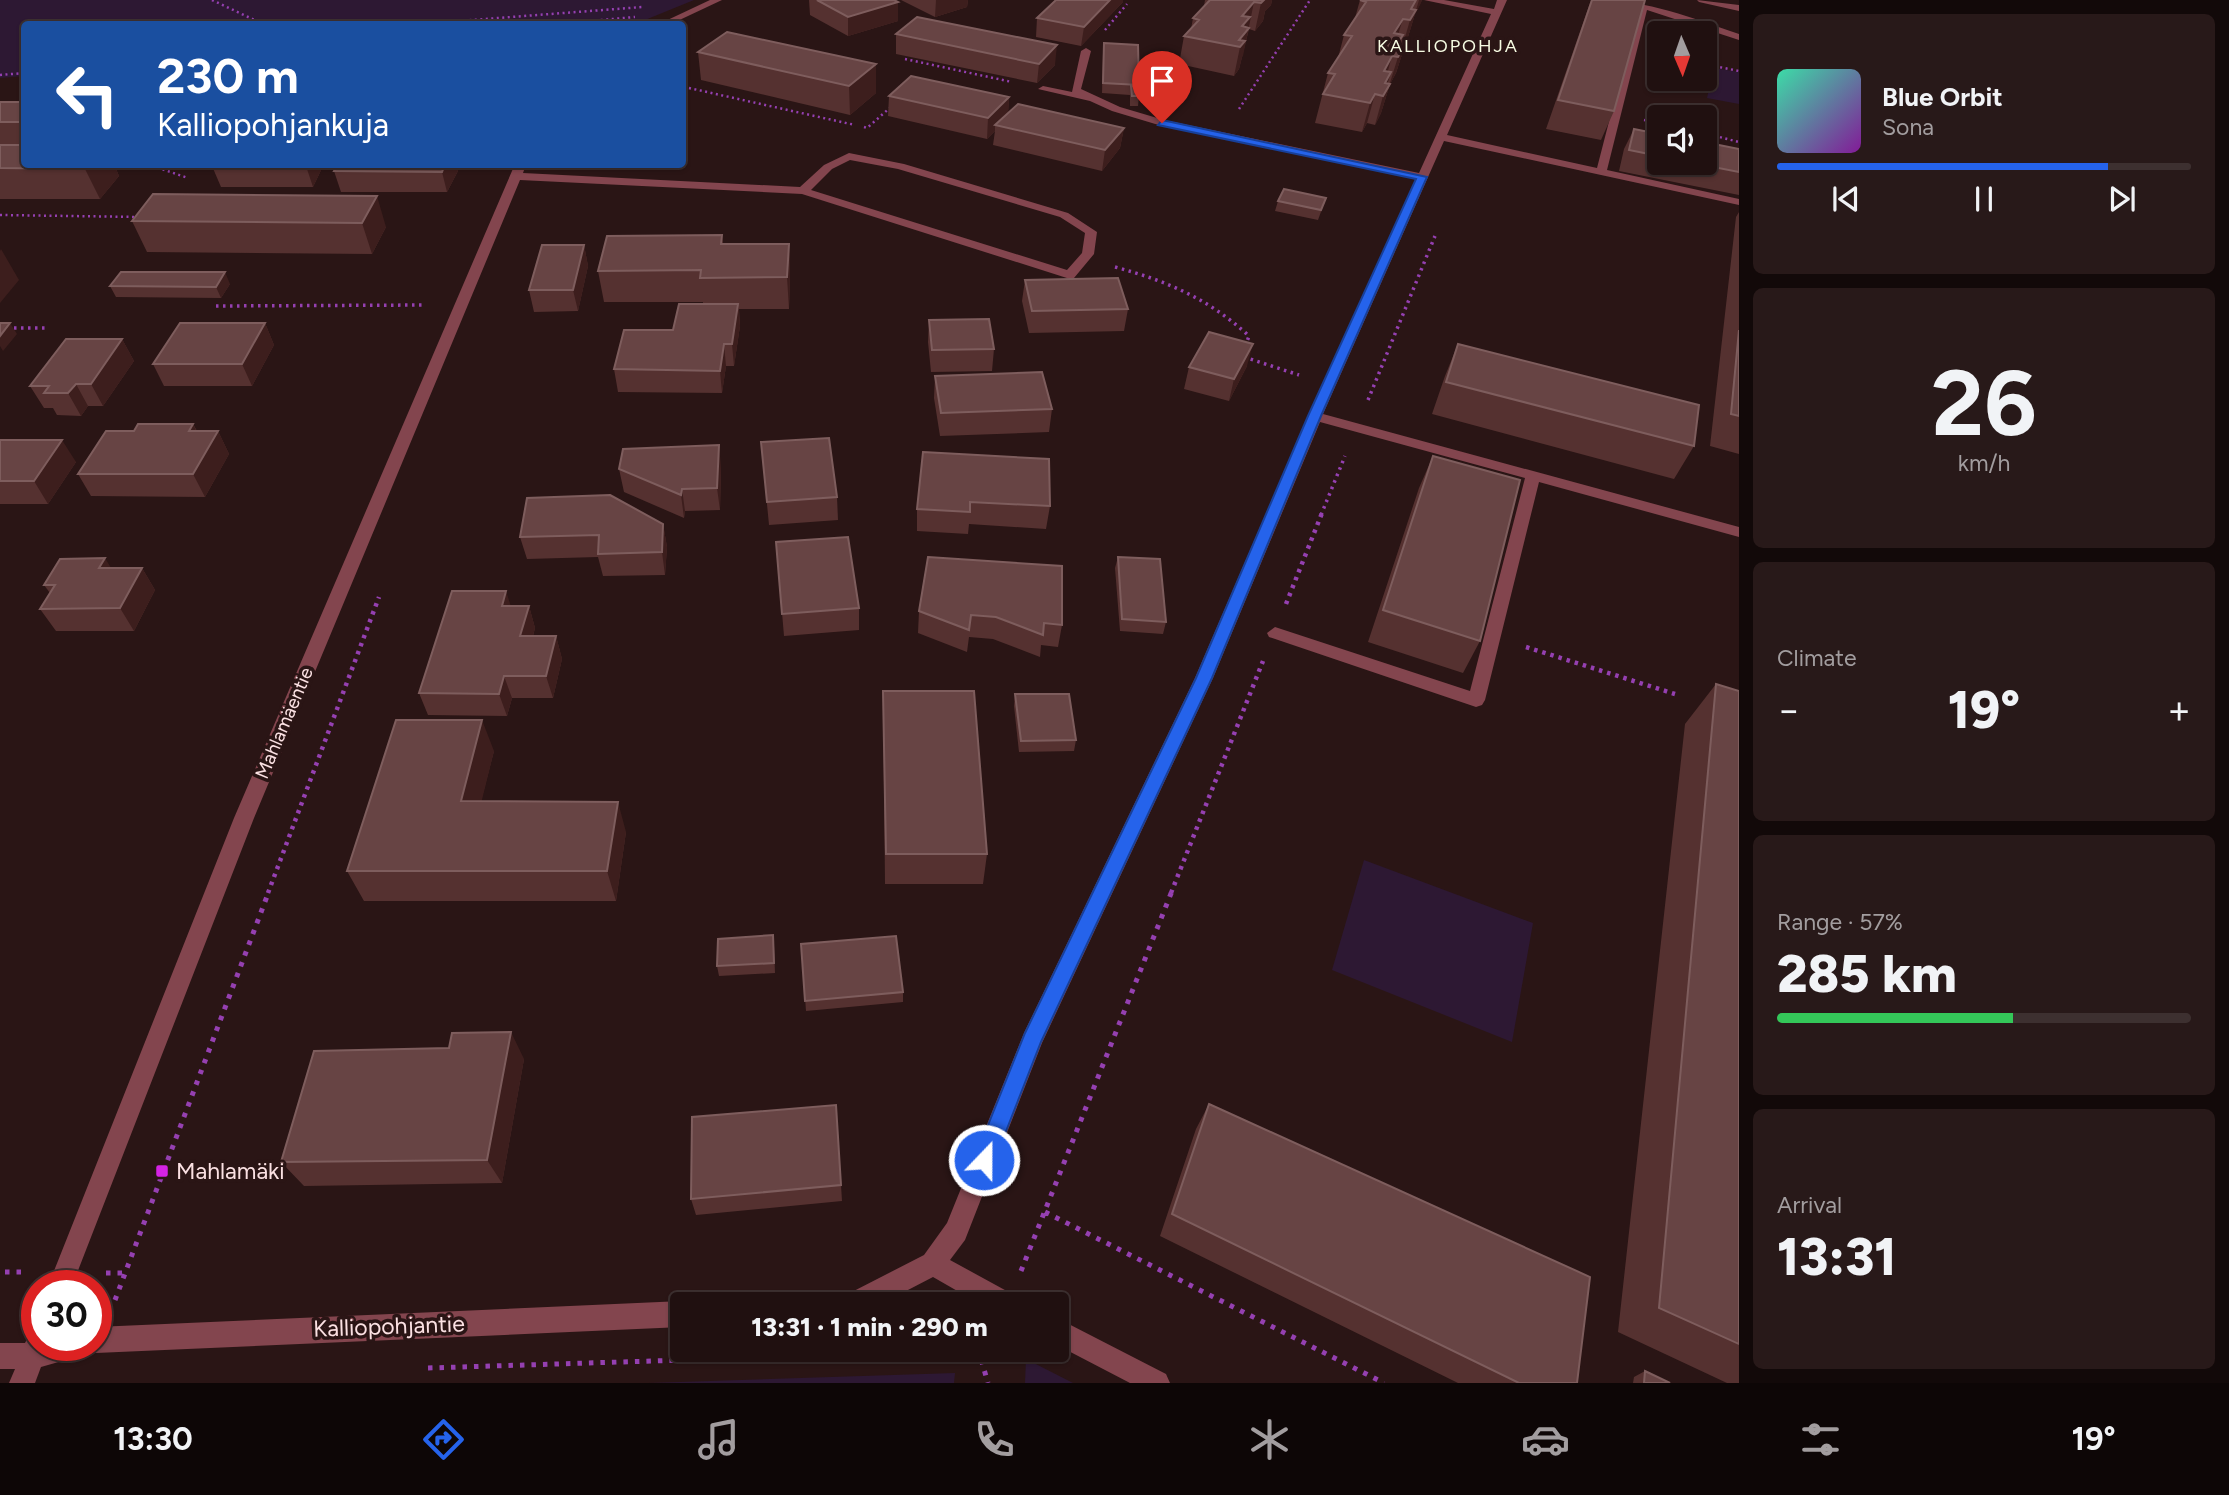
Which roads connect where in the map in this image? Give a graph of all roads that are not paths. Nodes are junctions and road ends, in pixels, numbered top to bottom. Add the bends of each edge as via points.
1 (717, 0) edge
2 (1429, 0) edge
3 (1602, 0) edge
4 (1702, 0) edge
5 (1499, 6) edge
6 (1643, 7) junction
7 (1739, 8) edge
8 (670, 21) edge
9 (1739, 37) edge
10 (1086, 51) edge
11 (1043, 89) road end
12 (1092, 99) junction
13 (1442, 137) junction
14 (518, 170) edge
15 (1601, 173) junction
16 (1422, 177) junction
17 (803, 191) junction
18 (1739, 202) edge
19 (1315, 416) junction
20 (1533, 475) junction
21 (1739, 532) edge
22 (1275, 633) dead end
23 (933, 1264) junction
24 (66, 1270) edge
25 (878, 1292) edge
26 (983, 1292) edge
27 (670, 1315) edge
28 (1069, 1337) edge
29 (112, 1338) edge
30 (21, 1353) edge
31 (0, 1356) edge
32 (31, 1361) edge
33 (22, 1383) edge
34 (1157, 1383) edge

1 - 8 street
2 - 5 street
3 - 6 street
4 - 7 street
5 - 13 street
6 - 9 street
6 - 15 street
10 - 12 street via 1076,90
11 - 12 street
12 - 16 street via 1162,123
13 - 15 street
13 - 16 street
14 - 17 street
14 - 24 street, Mahlamäentie via 244,818
15 - 18 street
16 - 19 street
17 - 17 street via 1070,275 1088,254 1091,232 1064,215 900,166 849,156 828,167
19 - 20 street
19 - 23 street via 1204,678 1032,1040 956,1231
20 - 21 street
20 - 22 street via 1476,700
23 - 25 street
23 - 26 street
27 - 29 street, Kalliopohjantie
28 - 34 street
30 - 31 street
32 - 33 street

